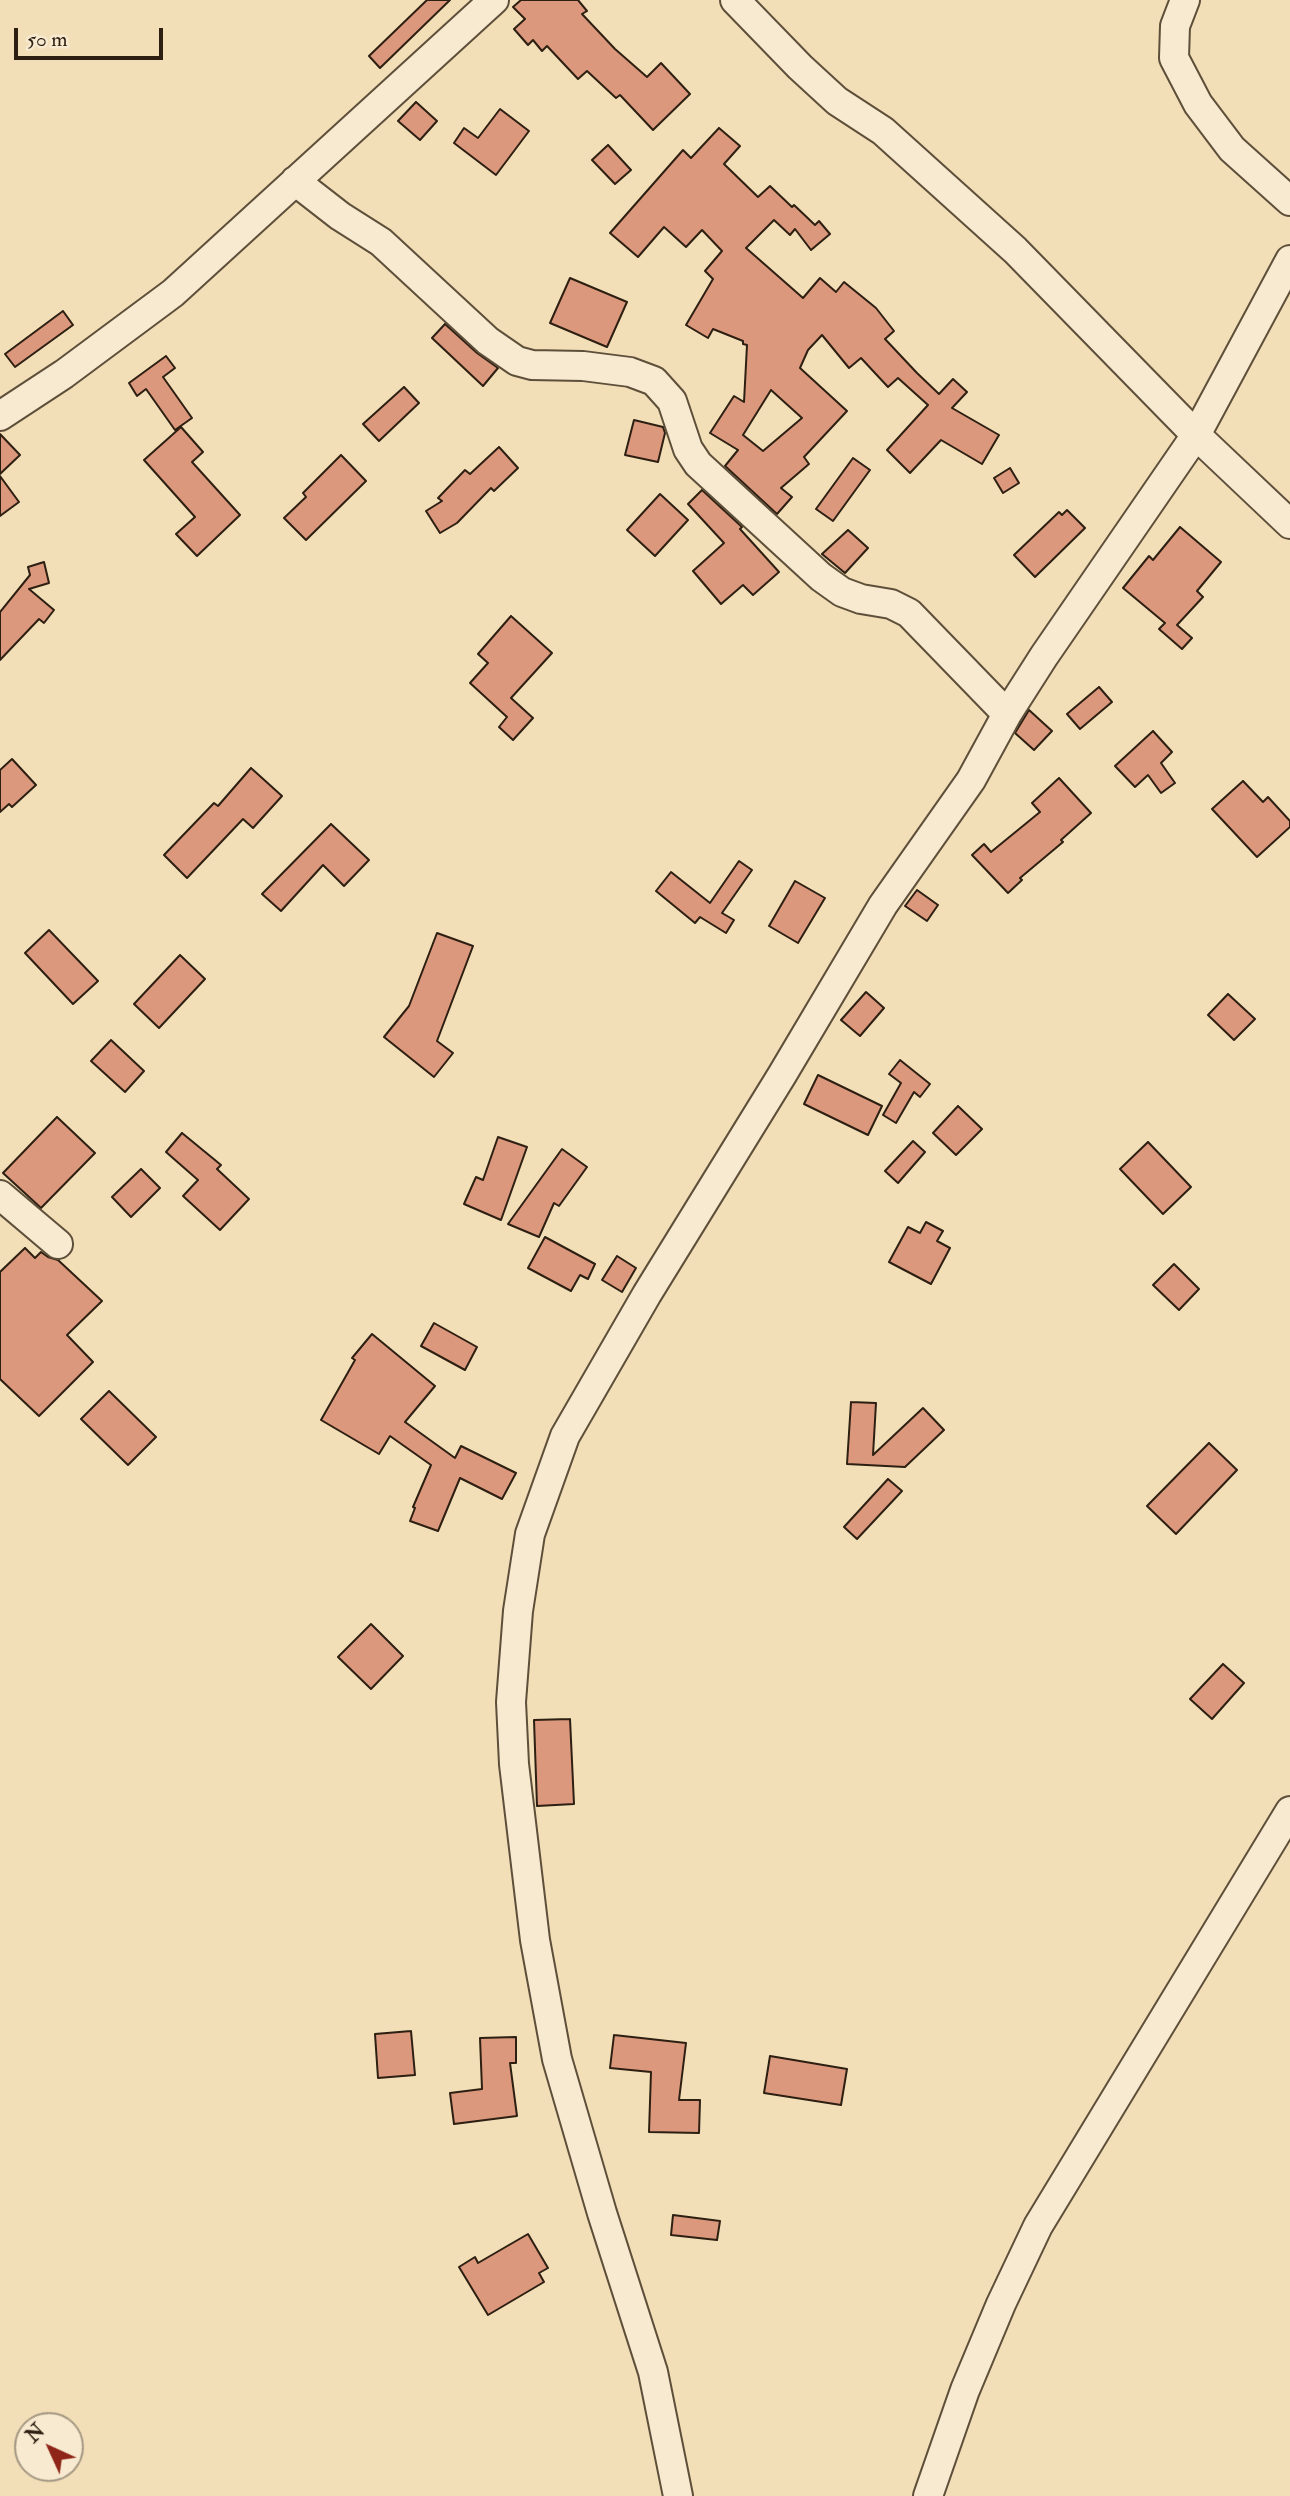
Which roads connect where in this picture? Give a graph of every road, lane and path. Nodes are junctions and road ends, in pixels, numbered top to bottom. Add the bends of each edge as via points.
1 (494, 0) edge
2 (735, 0) edge
3 (1185, 0) edge
4 (295, 181) junction
5 (1290, 201) edge
6 (1290, 260) edge
7 (0, 416) edge
8 (1196, 435) junction
9 (1290, 524) edge
10 (1007, 714) junction
11 (0, 1195) edge
12 (58, 1244) dead end
13 (1290, 1811) edge
14 (678, 2496) edge
15 (929, 2496) edge

1 - 4 street
2 - 8 street via 837,101 884,131 1015,250
3 - 5 street via 1175,26 1174,58 1232,149
4 - 7 street via 173,293
4 - 10 street via 381,242 488,341 517,361 630,372 654,382 672,401 688,449 698,464 842,592 909,613
6 - 8 street
8 - 9 street
8 - 10 street
10 - 14 street via 971,780 883,905 647,1294 565,1436 530,1534 511,1702 535,1941 558,2059 653,2372
11 - 12 street
13 - 15 street via 1038,2226 965,2390

